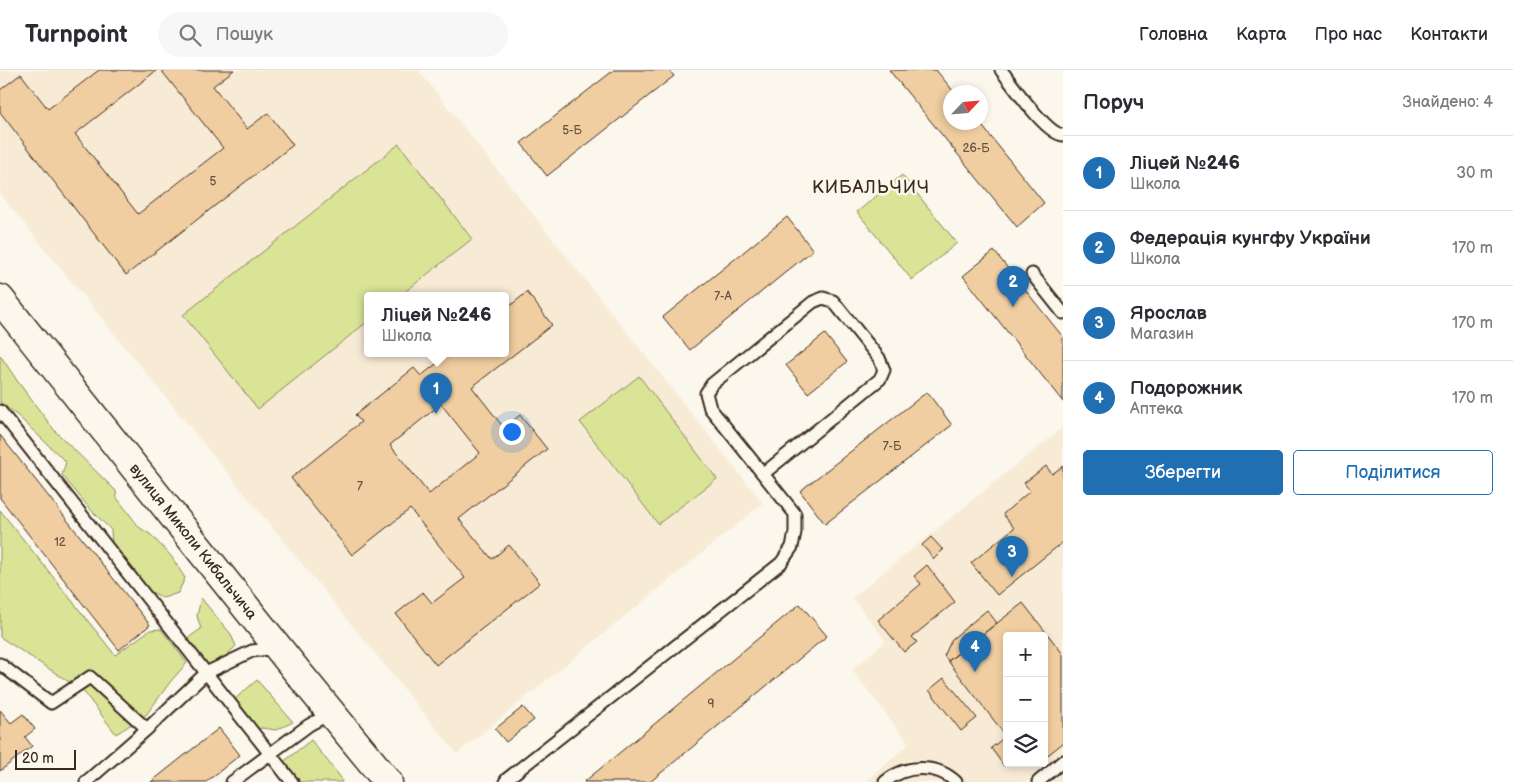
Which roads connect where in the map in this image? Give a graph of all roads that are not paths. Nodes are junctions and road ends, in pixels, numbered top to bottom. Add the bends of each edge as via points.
1 (1001, 70) edge
2 (1063, 135) edge
3 (1032, 274) dead end
4 (3, 309) edge
5 (1063, 313) edge
6 (0, 411) edge
7 (763, 474) junction
8 (278, 648) junction
9 (0, 664) edge
10 (206, 673) junction
11 (331, 713) junction
12 (147, 729) junction
13 (269, 753) junction
14 (1063, 761) edge
15 (86, 782) edge
16 (232, 782) edge
17 (292, 782) edge
18 (388, 782) edge
19 (505, 782) edge
20 (885, 782) edge
21 (956, 782) edge
22 (1038, 782) edge

1 - 2 lane via 1047,128
3 - 5 lane
4 - 8 street, вулиця Миколи Кибальчича
6 - 10 lane
7 - 7 lane via 880,379 884,370 879,358 833,301 823,298 813,302 712,384 706,393 710,408
7 - 19 lane via 794,514 792,548 781,563
8 - 10 lane via 252,651
8 - 11 street, вулиця Миколи Кибальчича
9 - 12 lane via 51,703 90,677
10 - 12 lane
10 - 13 lane
11 - 13 lane
11 - 18 street, вулиця Миколи Кибальчича
12 - 15 lane
13 - 16 lane
13 - 17 lane
14 - 22 lane
20 - 21 lane via 911,769 936,769

